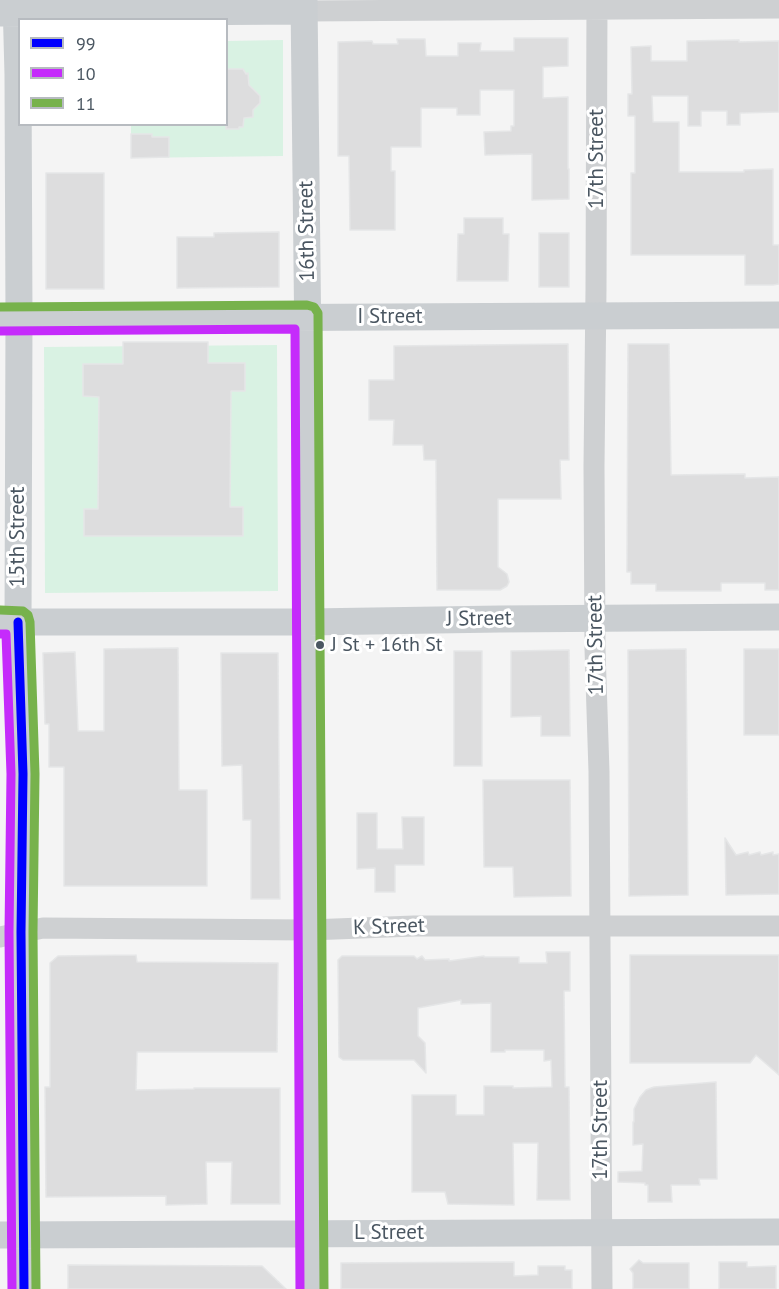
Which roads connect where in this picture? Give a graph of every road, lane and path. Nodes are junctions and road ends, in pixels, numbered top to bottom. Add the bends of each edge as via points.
1 (597, 5) edge
2 (304, 6) edge
3 (10, 9) edge
4 (779, 9) edge
5 (779, 315) edge
6 (596, 316) junction
7 (307, 317) junction
8 (10, 319) edge
9 (779, 617) edge
10 (595, 618) junction
11 (9, 622) edge
12 (309, 622) junction
13 (599, 925) junction
14 (779, 926) edge
15 (309, 930) junction
16 (11, 934) edge
17 (602, 1232) junction
18 (779, 1232) edge
19 (311, 1234) junction
20 (12, 1235) edge
21 (24, 1289) edge
22 (312, 1289) edge
23 (602, 1289) edge

1 - 2 street
1 - 4 street
1 - 6 street, 17th Street
2 - 3 main road
2 - 7 main road, 16th Street
3 - 8 main road, 15th Street via 18,75
5 - 6 main road, I Street
6 - 7 main road, I Street
6 - 10 street, 17th Street
7 - 8 main road, I Street
7 - 12 main road, 16th Street
8 - 11 main road, 15th Street
9 - 10 main road, J Street
10 - 12 main road, J Street
10 - 13 street, 17th Street
11 - 12 main road, J Street
11 - 16 main road, 15th Street via 23,774
12 - 15 main road, 16th Street
13 - 14 street, K Street
13 - 15 street, K Street
13 - 17 street, 17th Street
15 - 16 street, K Street via 43,928
15 - 19 main road, 16th Street
16 - 20 main road, 15th Street
17 - 18 main road, L Street
17 - 19 main road, L Street
17 - 23 street, 17th Street
19 - 20 main road, L Street
19 - 22 main road, 16th Street
20 - 21 main road, 15th Street

